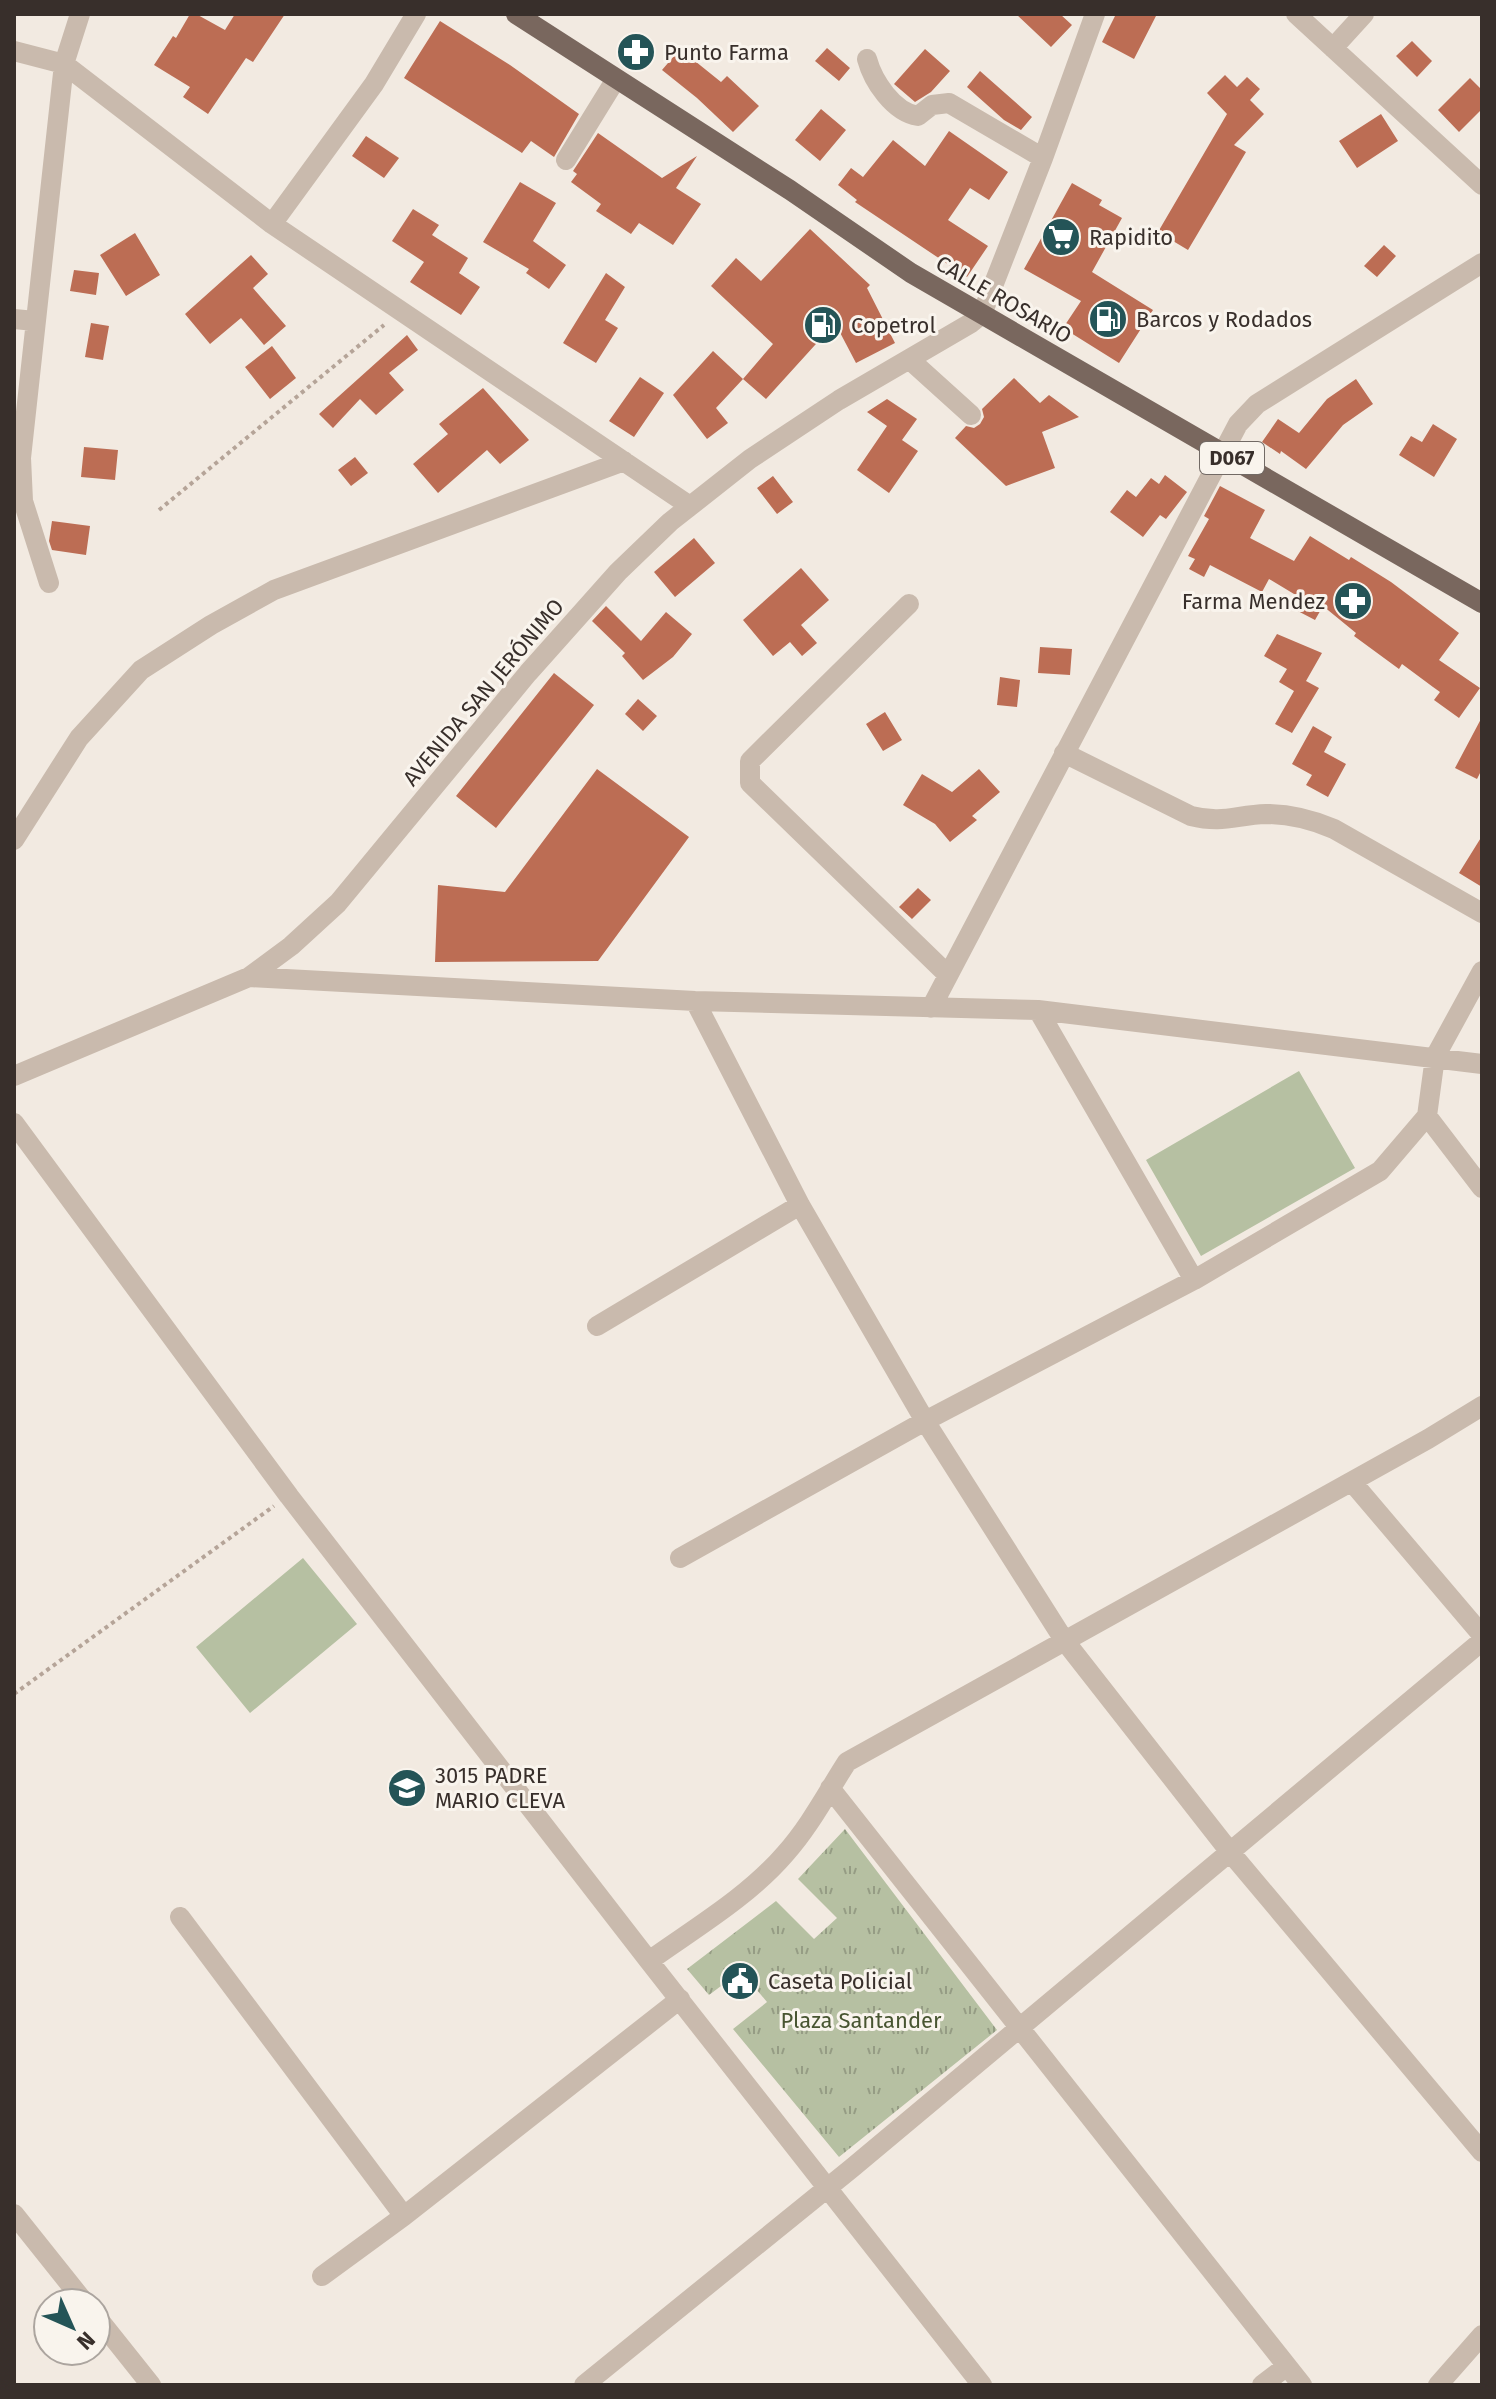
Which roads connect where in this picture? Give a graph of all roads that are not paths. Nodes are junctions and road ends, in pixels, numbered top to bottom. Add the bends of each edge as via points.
1 (80, 14) edge
2 (416, 14) edge
3 (516, 14) edge
4 (1095, 14) edge
5 (1296, 14) edge
6 (1364, 14) edge
7 (1333, 48) junction
8 (14, 51) edge
9 (867, 59) dead end
10 (64, 64) junction
11 (616, 79) junction
12 (1043, 158) junction
13 (566, 160) dead end
14 (1482, 185) edge
15 (272, 224) junction
16 (1482, 263) edge
17 (982, 314) junction
18 (14, 319) edge
19 (35, 321) junction
20 (909, 359) junction
21 (971, 415) dead end
22 (1223, 452) junction
23 (624, 461) junction
24 (690, 506) junction
25 (49, 583) dead end
26 (1482, 603) edge
27 (909, 604) dead end
28 (1064, 753) junction
29 (14, 840) edge
30 (1482, 913) edge
31 (1482, 971) edge
32 (947, 974) junction
33 (249, 977) junction
34 (695, 1001) junction
35 (931, 1008) junction
36 (1038, 1010) junction
37 (1435, 1057) junction
38 (1482, 1064) edge
39 (14, 1076) edge
40 (1427, 1116) junction
41 (14, 1123) edge
42 (1482, 1188) edge
43 (800, 1205) junction
44 (1194, 1280) junction
45 (597, 1326) dead end
46 (1482, 1406) edge
47 (925, 1421) junction
48 (1352, 1482) junction
49 (680, 1558) dead end
50 (1482, 1638) edge
51 (1064, 1640) junction
52 (830, 1788) junction
53 (1230, 1852) junction
54 (180, 1917) dead end
55 (649, 1961) junction
56 (680, 1999) junction
57 (1021, 2027) junction
58 (1482, 2152) edge
59 (827, 2187) junction
60 (14, 2214) edge
61 (404, 2216) junction
62 (322, 2276) dead end
63 (72, 2287) edge
64 (1482, 2335) edge
65 (112, 2336) edge
66 (1287, 2366) junction
67 (151, 2385) edge
68 (584, 2385) edge
69 (982, 2385) edge
70 (1262, 2385) edge
71 (1302, 2385) edge
72 (1438, 2385) edge

1 - 10 street
2 - 15 street via 374,84
3 - 11 main road, CALLE ROSARIO / D067
4 - 12 street
5 - 7 street
6 - 7 street
7 - 14 street
8 - 10 street
9 - 12 street via 878,88 910,114 918,116 932,105 949,103
10 - 15 street
10 - 19 street
11 - 13 street
11 - 17 main road, CALLE ROSARIO / D067
12 - 17 street
15 - 23 street
16 - 22 street via 1257,404
17 - 20 street, AVENIDA SAN JERÓNIMO
17 - 22 main road, CALLE ROSARIO / D067
18 - 19 street
19 - 25 street via 21,458 23,501
20 - 21 street
20 - 24 street, AVENIDA SAN JERÓNIMO via 750,459
22 - 26 main road, CALLE ROSARIO / D067
22 - 28 street
23 - 24 street
23 - 29 street via 274,590 211,625 141,670 79,738
24 - 33 street, AVENIDA SAN JERÓNIMO via 608,583 528,673 338,903
27 - 32 street via 750,761 748,772 750,783
28 - 30 street via 1191,816 1214,822 1268,814 1313,820
28 - 32 street
31 - 37 street
32 - 35 street
33 - 34 street
33 - 39 street, AVENIDA SAN JERÓNIMO
34 - 35 street
34 - 43 street
35 - 36 street
36 - 37 street
36 - 44 street
37 - 38 street
37 - 40 street
40 - 42 street
40 - 44 street via 1380,1171
41 - 55 street via 289,1496
43 - 45 street
43 - 47 street
44 - 47 street
46 - 48 street
47 - 49 street
47 - 51 street
48 - 50 street
48 - 51 street
50 - 53 street
51 - 52 street via 863,1751 847,1762
51 - 53 street
52 - 55 street via 817,1812 750,1888
52 - 57 street
53 - 57 street
53 - 58 street
54 - 61 street
55 - 56 street
56 - 59 street
56 - 61 street
57 - 59 street
57 - 66 street
59 - 68 street
59 - 69 street
60 - 63 street
61 - 62 street
64 - 72 street
65 - 67 street
66 - 70 street
66 - 71 street

